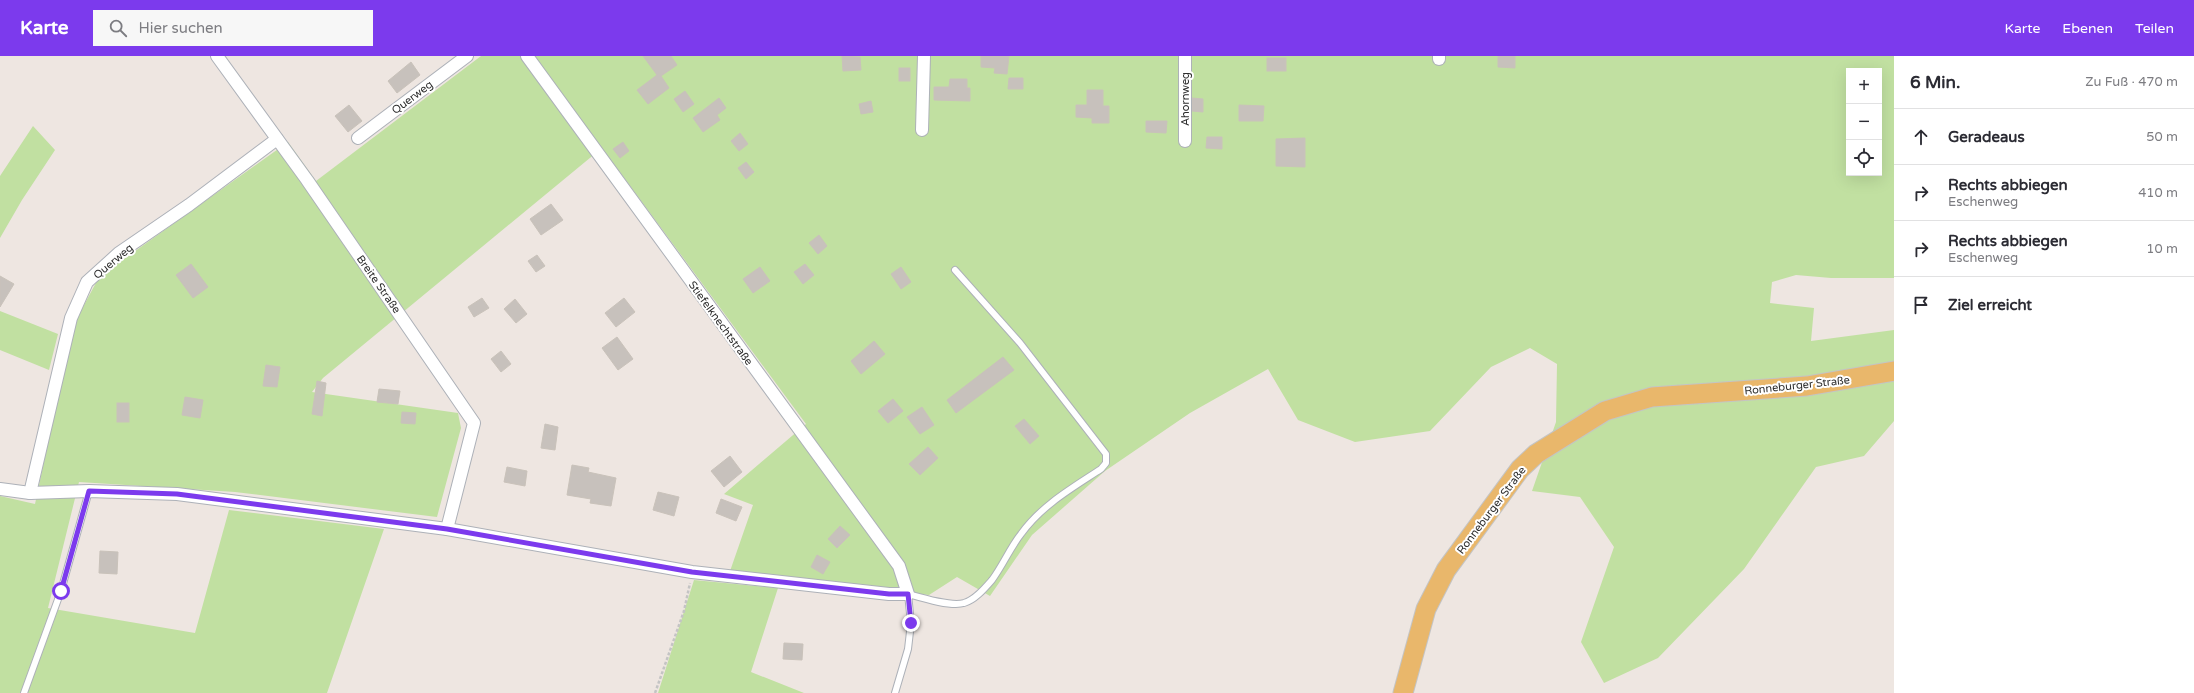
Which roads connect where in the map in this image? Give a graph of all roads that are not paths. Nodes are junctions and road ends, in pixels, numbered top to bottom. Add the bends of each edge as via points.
1 (217, 56) edge
2 (467, 56) edge
3 (527, 56) edge
4 (924, 56) edge
5 (1185, 56) edge
6 (922, 130) dead end
7 (358, 138) dead end
8 (277, 139) junction
9 (1185, 141) dead end
10 (955, 270) dead end
11 (1894, 370) edge
12 (0, 489) edge
13 (89, 491) junction
14 (30, 493) junction
15 (447, 529) junction
16 (908, 594) junction
17 (24, 693) edge
18 (895, 693) edge
19 (1404, 693) edge

1 - 8 street, Breite Straße
2 - 7 street, Querweg
3 - 16 street, Stiefelknechtstraße via 899,566
4 - 6 street
5 - 9 street, Ahornweg
8 - 14 street, Querweg via 189,205 119,253 87,282 71,318
8 - 15 street, Breite Straße via 474,422
10 - 16 lane via 1020,343 1106,454 1106,463 1101,469 1055,498 1033,519 998,572 976,596 964,603 933,602
11 - 19 main road, Ronneburger Straße via 1807,386 1652,397 1605,411 1536,454 1520,469 1446,570 1426,609
12 - 14 street
13 - 14 street
13 - 15 street via 177,494
13 - 17 lane via 61,591
15 - 16 street via 692,572
16 - 18 lane via 911,623 908,649

